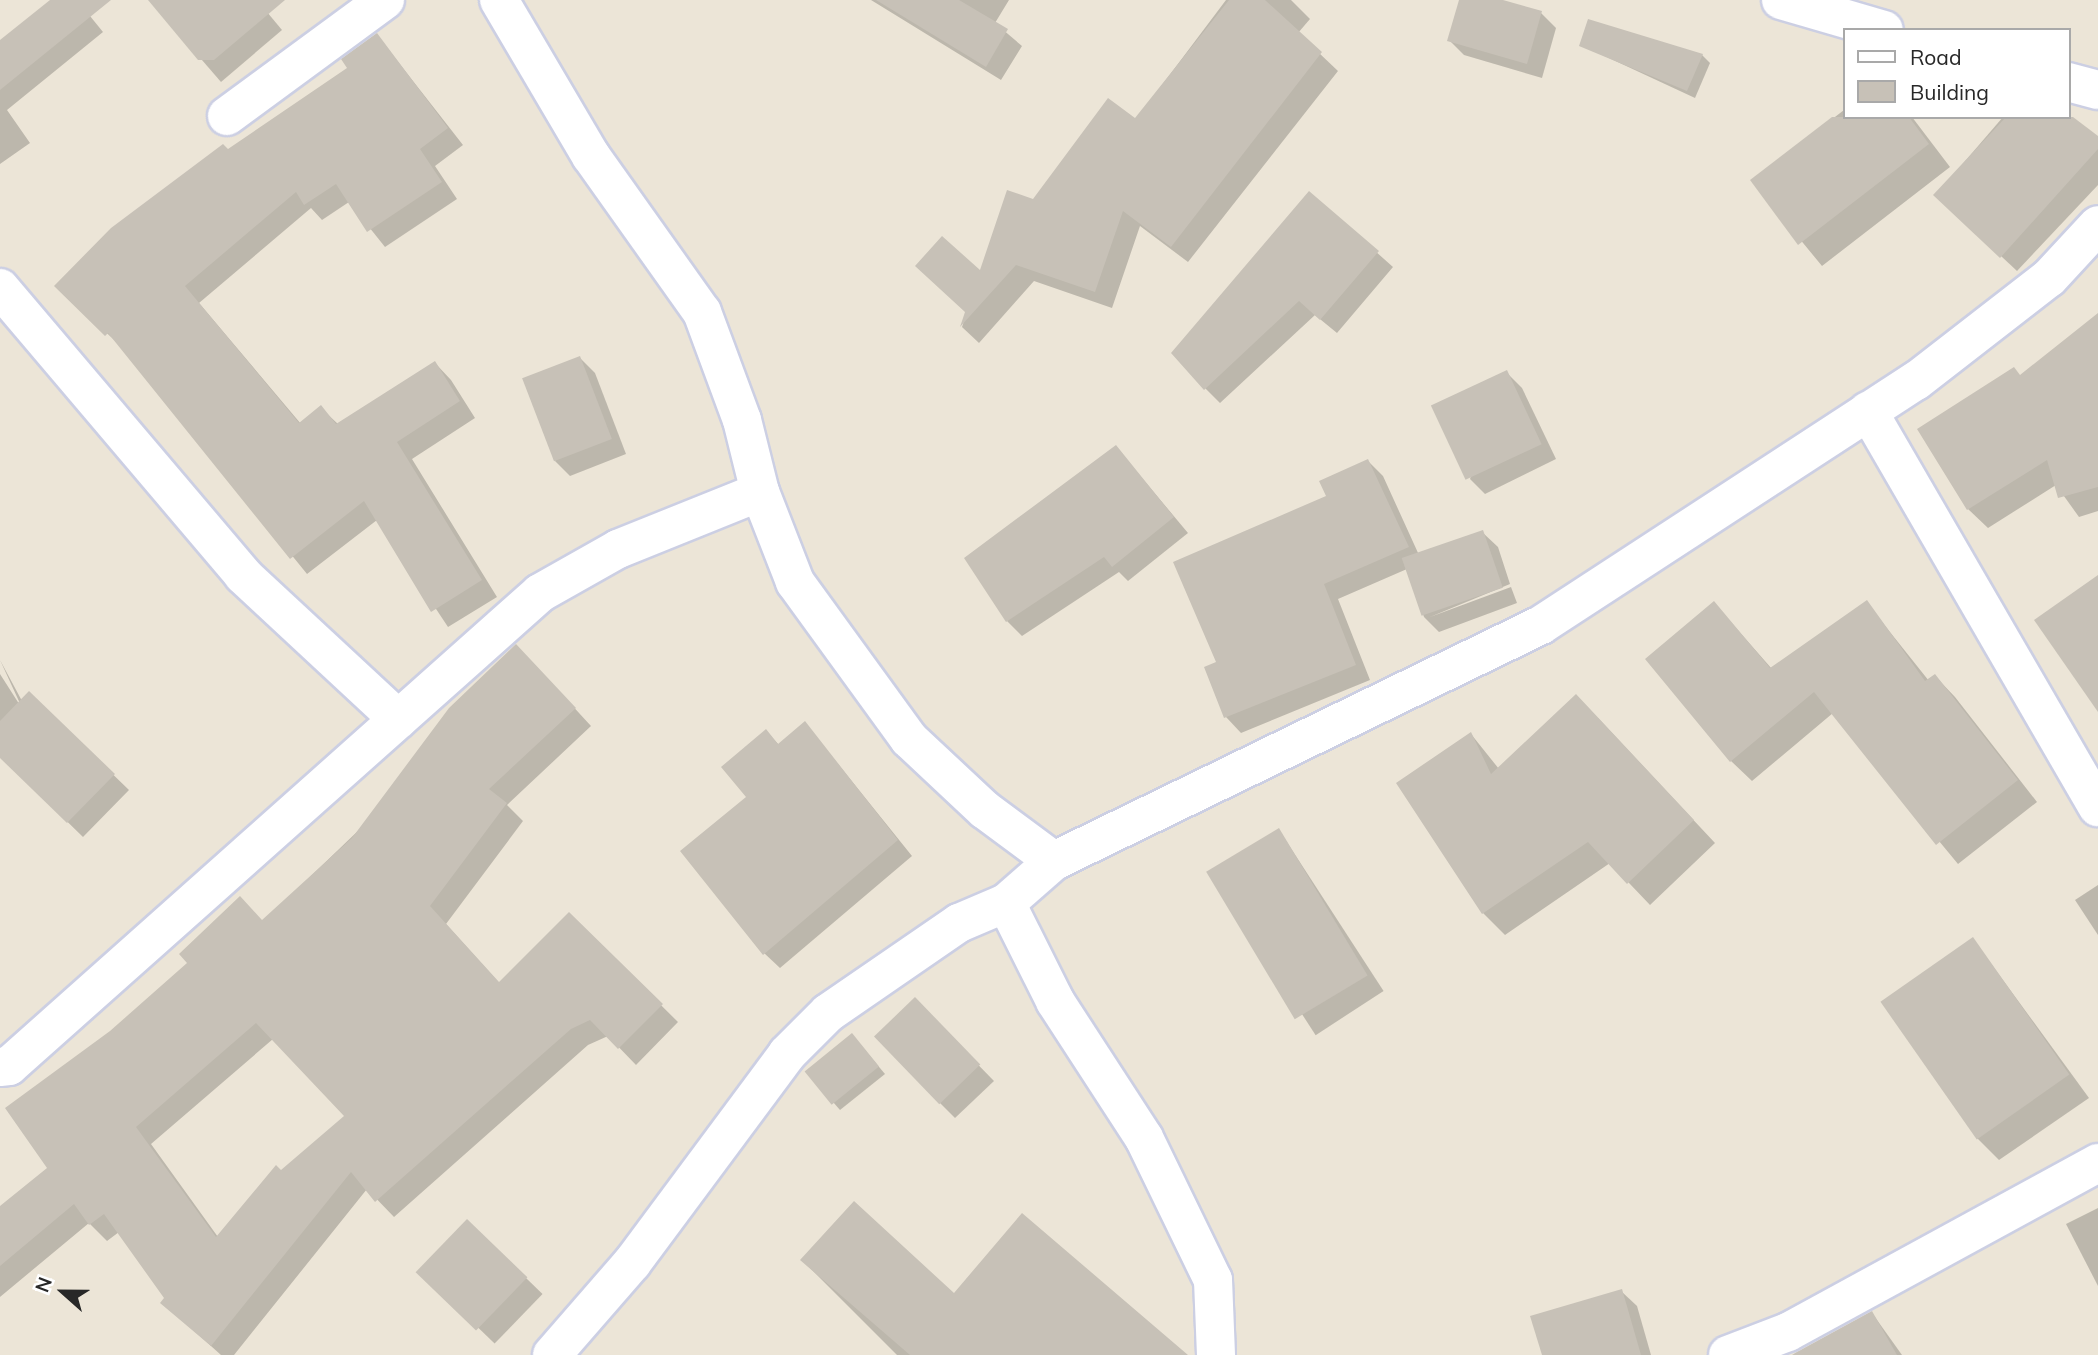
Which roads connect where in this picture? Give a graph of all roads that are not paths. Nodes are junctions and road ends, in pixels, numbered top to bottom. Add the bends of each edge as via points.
1 (385, 0) edge
2 (499, 0) edge
3 (1781, 0) edge
4 (1877, 28) edge
5 (2070, 83) edge
6 (2098, 90) edge
7 (228, 116) dead end
8 (2098, 225) edge
9 (0, 288) edge
10 (1868, 411) junction
11 (760, 492) junction
12 (398, 719) junction
13 (2098, 807) edge
14 (1054, 860) junction
15 (1006, 903) junction
16 (0, 1067) edge
17 (2098, 1163) edge
18 (552, 1355) edge
19 (1216, 1355) edge
20 (1728, 1355) edge

1 - 7 street
2 - 11 street via 592,156 702,312 743,420
3 - 4 street
5 - 6 street
8 - 10 street via 2049,278
9 - 12 street via 243,575
10 - 13 street
10 - 14 street via 1541,625
11 - 12 street via 618,549 540,593
11 - 14 street via 795,582 909,739 985,810
12 - 16 street via 9,1066
14 - 15 street
15 - 18 street via 959,923 828,1013 787,1054 632,1263
15 - 19 street via 1055,1000 1144,1138 1213,1280
17 - 20 street via 1788,1332

